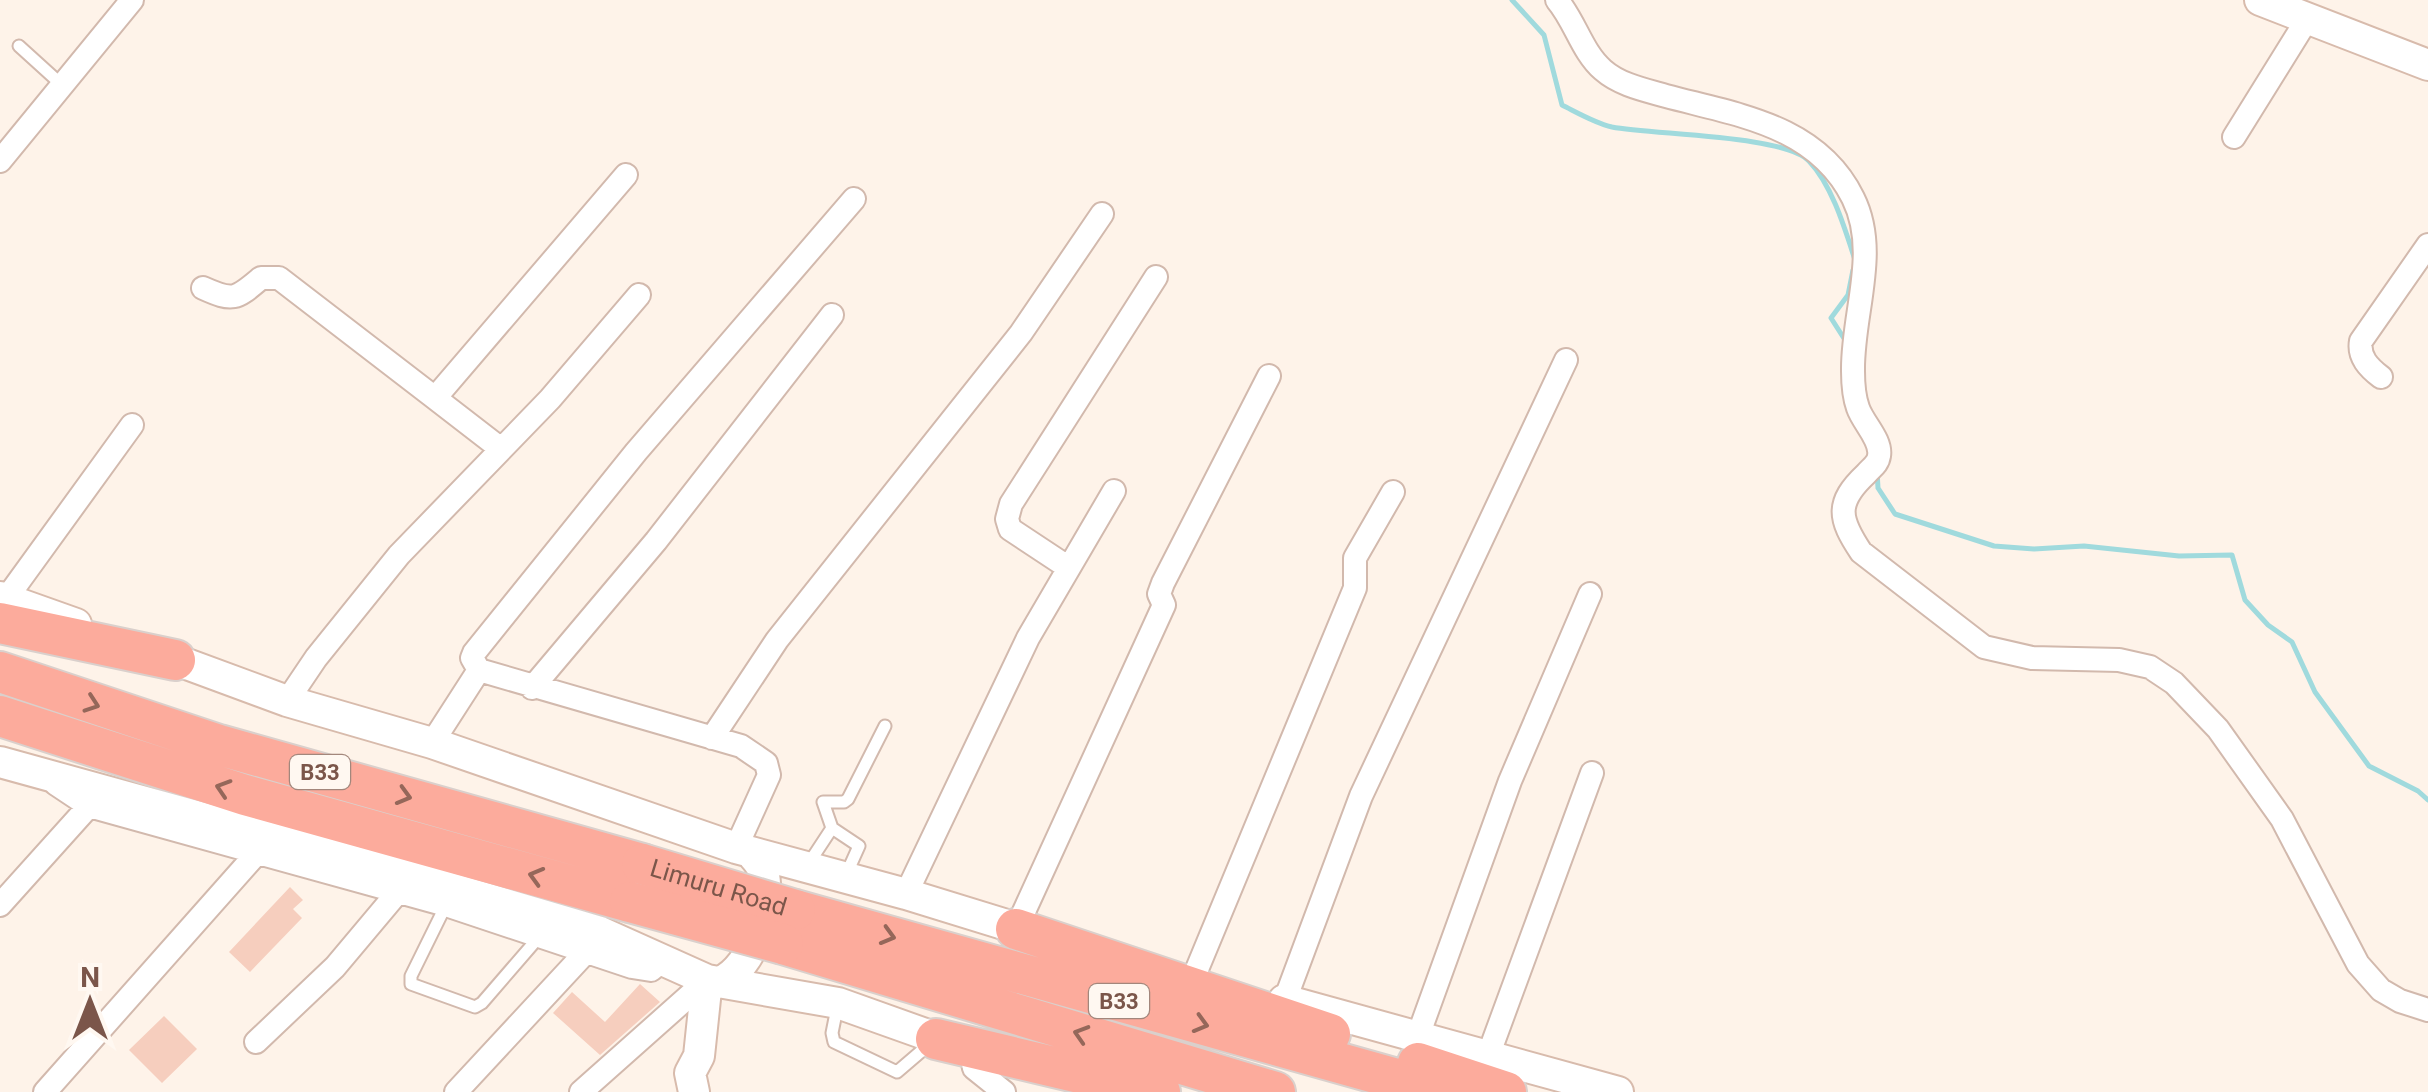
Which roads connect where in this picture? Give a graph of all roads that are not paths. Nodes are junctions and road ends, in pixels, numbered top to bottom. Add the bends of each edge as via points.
1 (132, 0) edge
2 (1557, 0) edge
3 (2260, 0) edge
4 (2308, 18) junction
5 (19, 46) dead end
6 (2428, 65) edge
7 (62, 85) junction
8 (2234, 137) dead end
9 (0, 161) edge
10 (626, 175) dead end
11 (854, 199) dead end
12 (1102, 214) dead end
13 (2428, 245) edge
14 (1156, 278) dead end
15 (203, 288) dead end
16 (638, 295) dead end
17 (832, 315) dead end
18 (1566, 360) dead end
19 (1269, 376) dead end
20 (2381, 377) dead end
21 (435, 398) junction
22 (132, 426) dead end
23 (501, 450) junction
24 (1114, 490) dead end
25 (1392, 492) dead end
26 (1069, 568) junction
27 (1590, 594) dead end
28 (2, 606) edge
29 (174, 660) joint
30 (479, 670) junction
31 (0, 672) edge
32 (532, 688) junction
33 (288, 701) junction
34 (0, 716) edge
35 (885, 726) dead end
36 (712, 738) junction
37 (432, 743) junction
38 (0, 762) edge
39 (39, 772) junction
40 (1592, 773) dead end
41 (89, 806) junction
42 (832, 828) junction
43 (732, 846) junction
44 (258, 852) junction
45 (807, 867) junction
46 (844, 878) junction
47 (398, 892) junction
48 (906, 894) junction
49 (0, 905) edge
50 (446, 905) junction
51 (789, 926) junction
52 (1016, 929) junction
53 (538, 937) junction
54 (586, 952) junction
55 (669, 963) junction
56 (1195, 974) junction
57 (713, 981) junction
58 (1285, 1000) junction
59 (838, 1003) junction
60 (2428, 1010) edge
61 (1418, 1036) junction
62 (256, 1042) dead end
63 (953, 1044) junction
64 (1488, 1056) junction
65 (45, 1092) edge
66 (456, 1092) edge
67 (580, 1092) edge
68 (694, 1092) edge
69 (1004, 1092) edge
70 (1122, 1092) edge
71 (1160, 1092) edge
72 (1275, 1092) edge
73 (1443, 1092) edge
74 (1506, 1092) edge
75 (1618, 1092) edge

1 - 7 street
2 - 60 street via 1603,70 1634,87 1780,127 1824,157 1852,196 1866,256 1853,374 1858,408 1880,454 1844,502 1847,532 1861,552 1984,647 2032,658 2119,660 2150,667 2174,683 2218,729 2282,819 2358,964 2381,990
3 - 4 street
4 - 6 street
4 - 8 street
5 - 7 lane
7 - 9 street
10 - 21 street
11 - 30 street via 474,653
12 - 36 street via 1021,333 778,640
13 - 20 street via 2361,341 2362,355
14 - 26 street via 1007,519 1010,529
15 - 21 street via 230,299 262,278 279,278
16 - 23 street
17 - 32 street
18 - 58 street via 1361,796
19 - 52 street via 1163,583 1164,605
21 - 23 street
22 - 28 street
23 - 33 street via 399,555
24 - 26 street
25 - 56 street via 1355,558 1355,588
26 - 48 street via 1028,638
27 - 61 street via 1510,781
28 - 29 highway
29 - 33 street
30 - 32 street
30 - 37 street
31 -> 51 highway, Limuru Road / B33, bridge via 219,745 642,864
32 - 36 street
33 - 37 street
51 -> 34 highway, Limuru Road / B33, bridge via 630,902 245,795
35 - 42 lane via 848,799 823,802
36 - 43 street via 757,754 769,775
37 - 43 street
38 - 39 street
39 - 41 street
39 - 55 street via 600,932
40 - 64 street
41 - 44 street
41 - 49 street
42 - 45 lane
42 - 46 lane via 860,846
43 - 45 street
43 - 55 street via 698,840 684,848 664,919
43 - 57 street via 762,867 766,890 750,956 732,976
44 - 47 street
44 - 65 street
45 - 46 street
46 - 48 street
47 - 50 street
47 - 62 street via 335,967
48 - 52 street
50 - 53 street
50 - 53 lane via 411,984 466,1006 482,1003
72 -> 51 highway, Limuru Road / B33
51 -> 73 highway, Limuru Road / B33
52 - 56 street
52 - 74 highway
53 - 54 street
54 - 55 street via 644,970
54 - 66 street
55 - 57 street
56 - 58 street
57 - 59 street
57 - 67 street
57 - 68 street via 690,1073
58 - 61 street
59 - 63 street
59 - 63 lane via 834,1042 897,1072
61 - 64 street
63 - 69 street
63 - 70 street
63 - 71 highway
64 - 75 street

